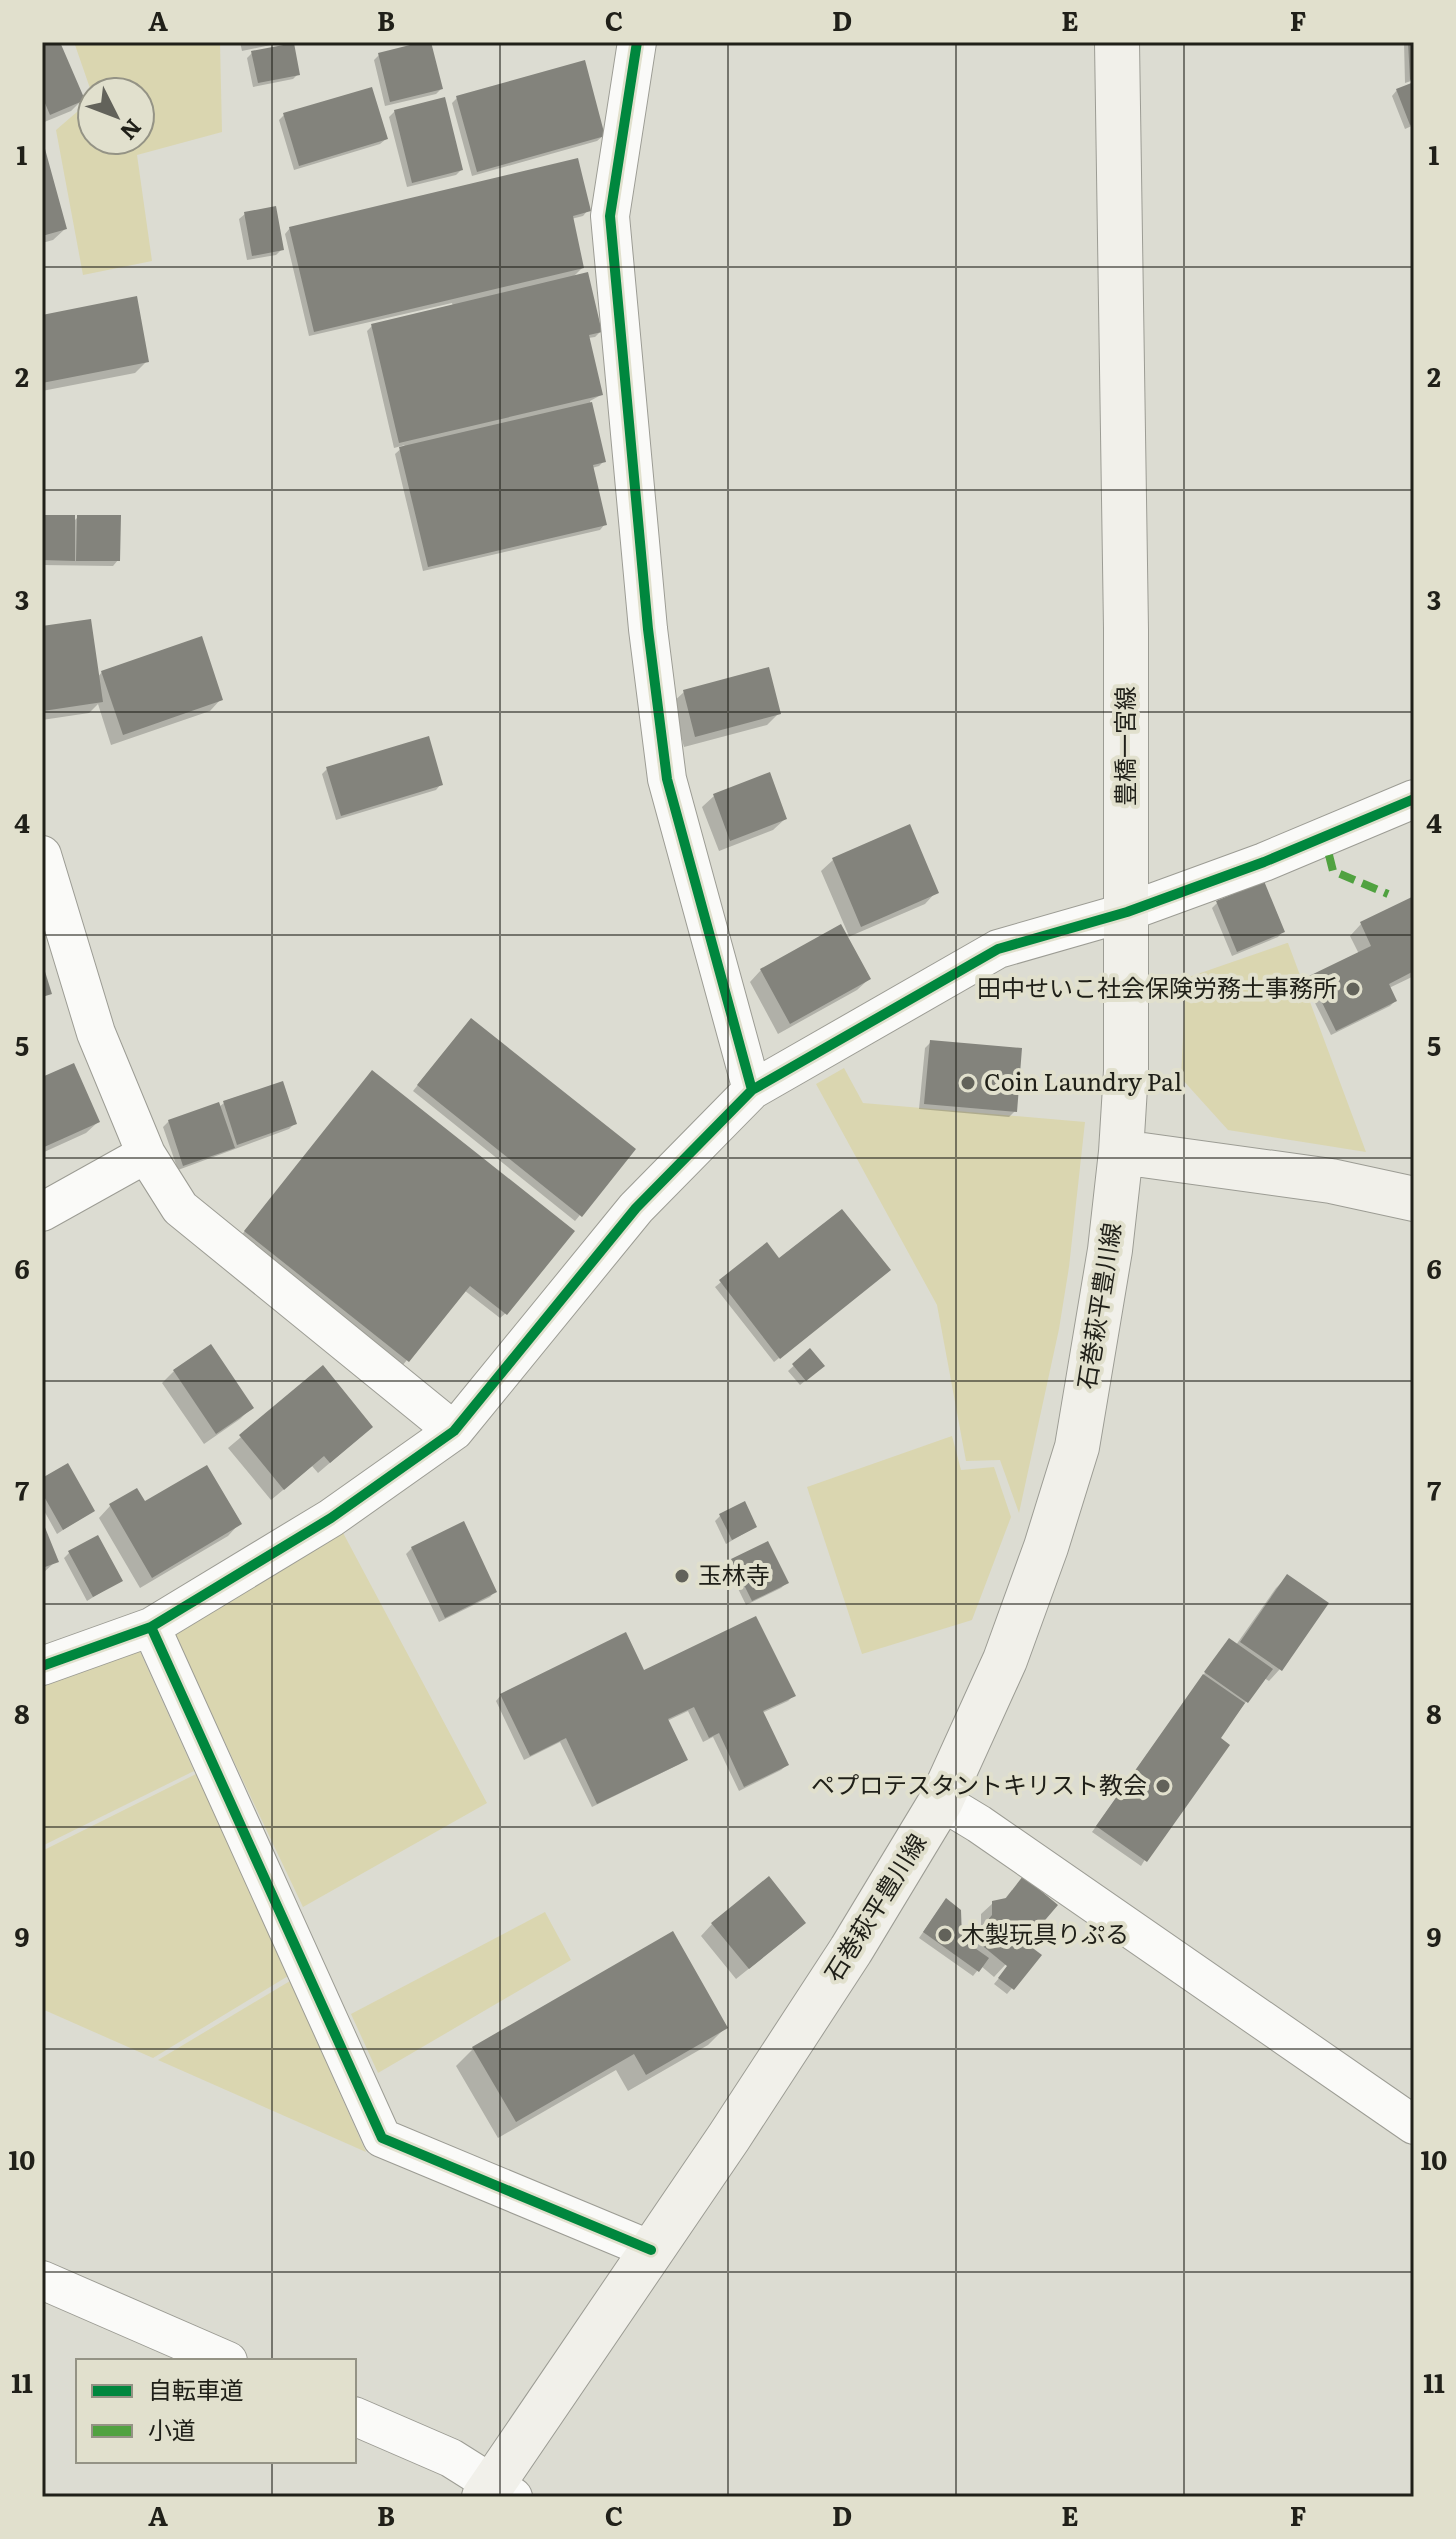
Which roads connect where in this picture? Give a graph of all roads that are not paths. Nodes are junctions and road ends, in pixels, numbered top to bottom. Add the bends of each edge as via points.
1 (637, 42) edge
2 (1117, 42) edge
3 (1414, 799) edge
4 (42, 855) edge
5 (1127, 912) junction
6 (752, 1090) junction
7 (1121, 1152) junction
8 (146, 1154) junction
9 (1414, 1199) edge
10 (42, 1212) edge
11 (454, 1431) junction
12 (151, 1627) junction
13 (42, 1666) edge
14 (941, 1801) junction
15 (1414, 2125) edge
16 (651, 2250) junction
17 (42, 2280) edge
18 (223, 2359) edge
19 (356, 2417) edge
20 (497, 2492) edge

1 - 6 street via 610,216 648,629 667,779
2 - 5 main road, 豊橋一宮線
3 - 5 street
4 - 8 street via 96,1033
5 - 6 street via 998,949
5 - 7 main road, 豊橋一宮線
6 - 11 street via 636,1208
7 - 9 main road via 1331,1181
7 - 14 main road, 石巻萩平豊川線 via 1077,1447 1005,1660
8 - 10 street
8 - 11 street via 180,1208
11 - 12 street via 331,1518
12 - 13 street
12 - 16 street via 382,2138
14 - 15 street
14 - 16 main road, 石巻萩平豊川線 via 843,1964
16 - 20 main road, 石巻萩平豊川線
17 - 18 street
19 - 20 street via 451,2458

